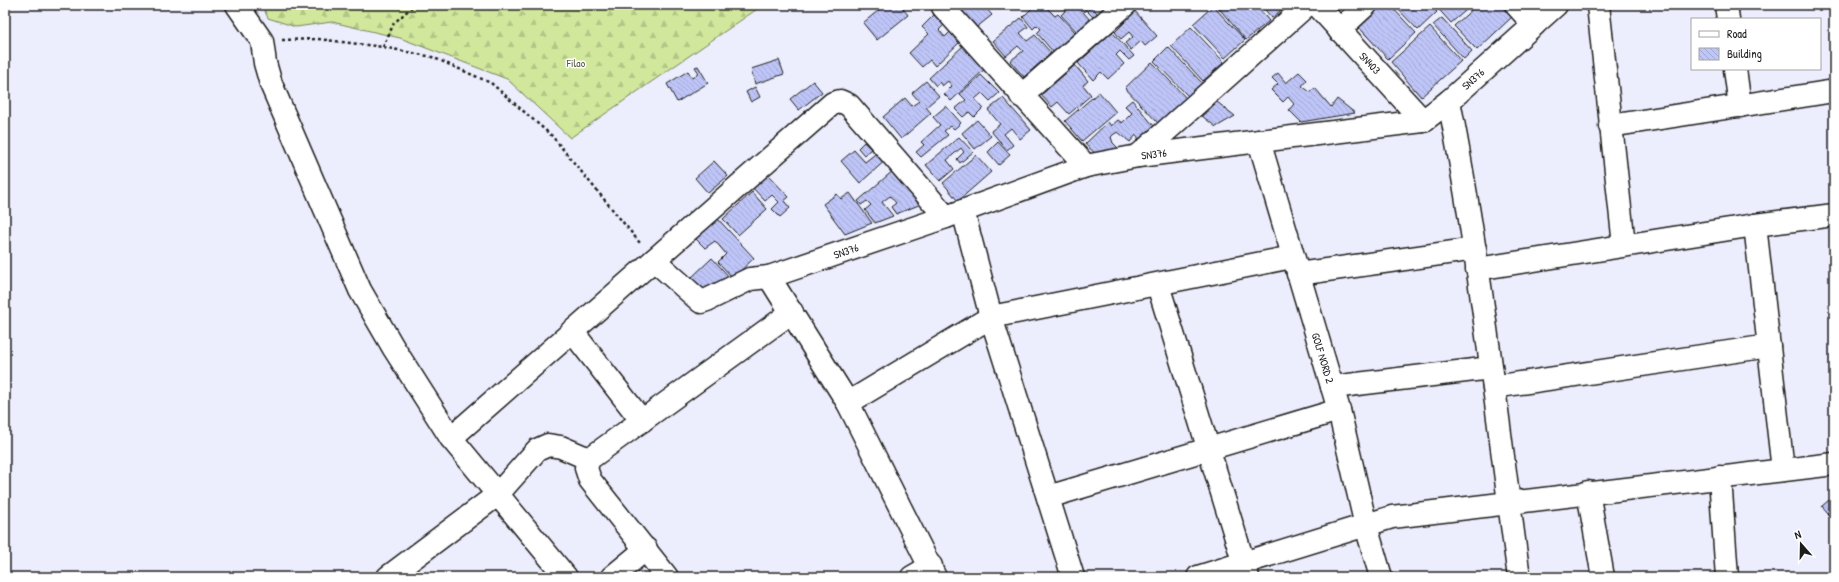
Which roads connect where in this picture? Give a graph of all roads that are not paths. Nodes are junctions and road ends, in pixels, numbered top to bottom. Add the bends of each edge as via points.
1 (237, 5) edge
2 (1125, 5) edge
3 (1307, 5) edge
4 (1318, 5) edge
5 (1366, 5) edge
6 (1516, 5) edge
7 (1556, 5) edge
8 (1598, 5) edge
9 (1726, 5) edge
10 (942, 6) dead end
11 (1728, 18) edge
12 (1534, 25) junction
13 (1339, 30) junction
14 (1735, 70) edge
15 (1834, 91) edge
16 (1021, 96) junction
17 (1449, 101) junction
18 (1740, 106) junction
19 (1423, 121) junction
20 (1610, 126) junction
21 (1259, 141) junction
22 (1138, 156) junction
23 (1086, 166) junction
24 (954, 214) junction
25 (1834, 215) edge
26 (1755, 224) junction
27 (1624, 245) junction
28 (1476, 259) junction
29 (654, 260) junction
30 (1295, 265) junction
31 (769, 277) junction
32 (1158, 285) junction
33 (792, 312) junction
34 (991, 317) junction
35 (572, 331) junction
36 (1769, 346) junction
37 (1492, 377) junction
38 (1332, 387) junction
39 (848, 403) junction
40 (1339, 410) junction
41 (642, 421) junction
42 (450, 438) junction
43 (1210, 450) junction
44 (589, 459) junction
45 (1834, 464) edge
46 (1783, 470) junction
47 (1720, 477) junction
48 (1588, 492) junction
49 (497, 495) junction
50 (1048, 497) junction
51 (1509, 504) junction
52 (1366, 526) junction
53 (646, 549) junction
54 (1246, 570) edge
55 (933, 572) edge
56 (398, 574) edge
57 (566, 577) edge
58 (612, 577) edge
59 (668, 577) edge
60 (912, 577) edge
61 (1072, 577) edge
62 (1198, 577) edge
63 (1381, 577) edge
64 (1519, 577) edge
65 (1603, 577) edge
66 (1727, 577) edge

1 - 42 street via 262,41 265,63 272,84 360,290
2 - 16 street
3 - 22 street
4 - 13 street, SN403
5 - 13 street
6 - 12 street
7 - 12 street, SN376
8 - 20 street
9 - 11 street
10 - 16 street
12 - 17 street, SN376
13 - 19 street, SN403
14 - 18 street
15 - 18 street
16 - 23 street
17 - 19 street, SN376
17 - 28 street via 1462,164
18 - 20 street
19 - 21 street, SN376
20 - 27 street
21 - 22 street, SN376
21 - 30 street, GOLF NORD 2
22 - 23 street, SN376
23 - 24 street, SN376
24 - 29 street via 849,105 840,101 833,103
24 - 31 street, SN376
24 - 34 street
25 - 26 street
26 - 27 street
26 - 36 street
27 - 28 street
28 - 30 street
28 - 37 street
29 - 31 street, SN376 via 701,302 750,279
29 - 35 street
30 - 32 street
30 - 38 street, GOLF NORD 2
31 - 33 street
32 - 34 street
32 - 43 street
33 - 39 street
33 - 41 street
34 - 39 street
34 - 50 street
35 - 41 street
35 - 42 street
36 - 37 street
36 - 46 street
37 - 38 street
37 - 51 street
38 - 40 street, GOLF NORD 2
39 - 55 street
40 - 43 street
40 - 52 street, GOLF NORD 2
41 - 44 street
42 - 49 street
43 - 50 street
43 - 54 street
44 - 49 street via 561,446 548,445 537,450
44 - 53 street via 586,468 590,480
45 - 46 street
46 - 47 street
47 - 48 street
47 - 66 street
48 - 51 street
48 - 65 street
49 - 56 street
49 - 57 street
50 - 61 street
51 - 52 street via 1392,517
51 - 64 street
52 - 54 street
52 - 63 street, GOLF NORD 2
53 - 58 street
53 - 59 street
54 - 62 street
55 - 60 street

